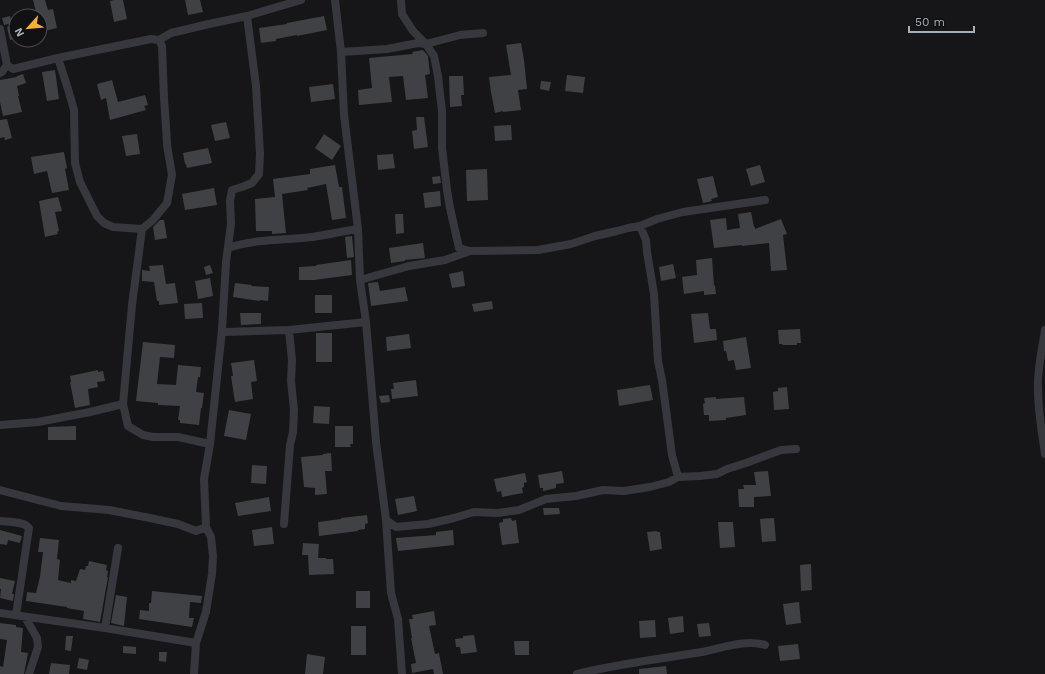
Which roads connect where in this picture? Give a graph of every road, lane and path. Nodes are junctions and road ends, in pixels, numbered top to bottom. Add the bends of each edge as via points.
1 (301, 0) edge
2 (335, 0) edge
3 (401, 0) edge
4 (247, 16) junction
5 (0, 29) edge
6 (483, 33) dead end
7 (159, 40) junction
8 (426, 44) junction
9 (341, 52) junction
10 (58, 58) junction
11 (7, 65) junction
12 (0, 73) edge
13 (766, 200) dead end
14 (640, 226) junction
15 (142, 229) junction
16 (358, 229) junction
17 (228, 248) junction
18 (470, 251) junction
19 (360, 280) junction
20 (366, 322) junction
21 (222, 330) junction
22 (289, 330) junction
23 (1045, 330) edge
24 (123, 404) junction
25 (0, 425) edge
26 (210, 444) junction
27 (796, 449) dead end
28 (1045, 454) edge
29 (678, 477) junction
30 (0, 490) edge
31 (386, 520) junction
32 (0, 521) edge
33 (284, 524) dead end
34 (206, 527) junction
35 (118, 548) dead end
36 (0, 613) edge
37 (16, 615) junction
38 (25, 617) junction
39 (105, 628) junction
40 (196, 643) junction
41 (765, 645) dead end
42 (29, 674) edge
43 (194, 674) edge
44 (402, 674) edge
45 (577, 674) edge

1 - 4 street
2 - 9 street
3 - 8 street via 402,14 413,31
4 - 7 street via 171,33
4 - 17 street via 256,86 259,174 252,182 232,190 232,224
5 - 11 street
6 - 8 street via 460,35
7 - 10 street via 151,39
7 - 15 street via 162,46 167,146 172,175 167,202
8 - 9 street via 418,43 387,50
8 - 18 street via 434,56 438,76 442,110 442,148 450,208 459,248
9 - 16 street via 344,115
10 - 11 street via 13,69
10 - 15 street via 74,110 74,163 80,182 97,216 104,223
11 - 12 street
13 - 14 street via 683,212
14 - 18 street via 538,250
14 - 29 street via 646,240 654,294 658,361 672,455
15 - 24 street
16 - 17 street
16 - 19 street
17 - 21 street
18 - 19 street via 445,260 409,266
19 - 20 street
20 - 22 street
20 - 31 street via 376,442
21 - 22 street
21 - 26 street
22 - 33 street via 294,410
23 - 28 street via 1038,388
24 - 25 street via 38,422
24 - 26 street via 128,426 143,435 178,437
26 - 34 street via 204,479
27 - 29 street via 780,450 717,474
29 - 31 street via 650,487 624,491 603,490 546,499 519,510 498,513 474,512 428,524 396,527
30 - 34 street via 61,506 109,510 150,518 196,531
31 - 44 street via 391,594 398,619
32 - 37 street via 23,524 29,528
34 - 40 street via 211,537 212,574 206,612
35 - 39 street
36 - 37 street
37 - 38 street
38 - 39 street
38 - 42 street via 37,638 38,647
39 - 40 street
40 - 43 street
41 - 45 street via 736,644

